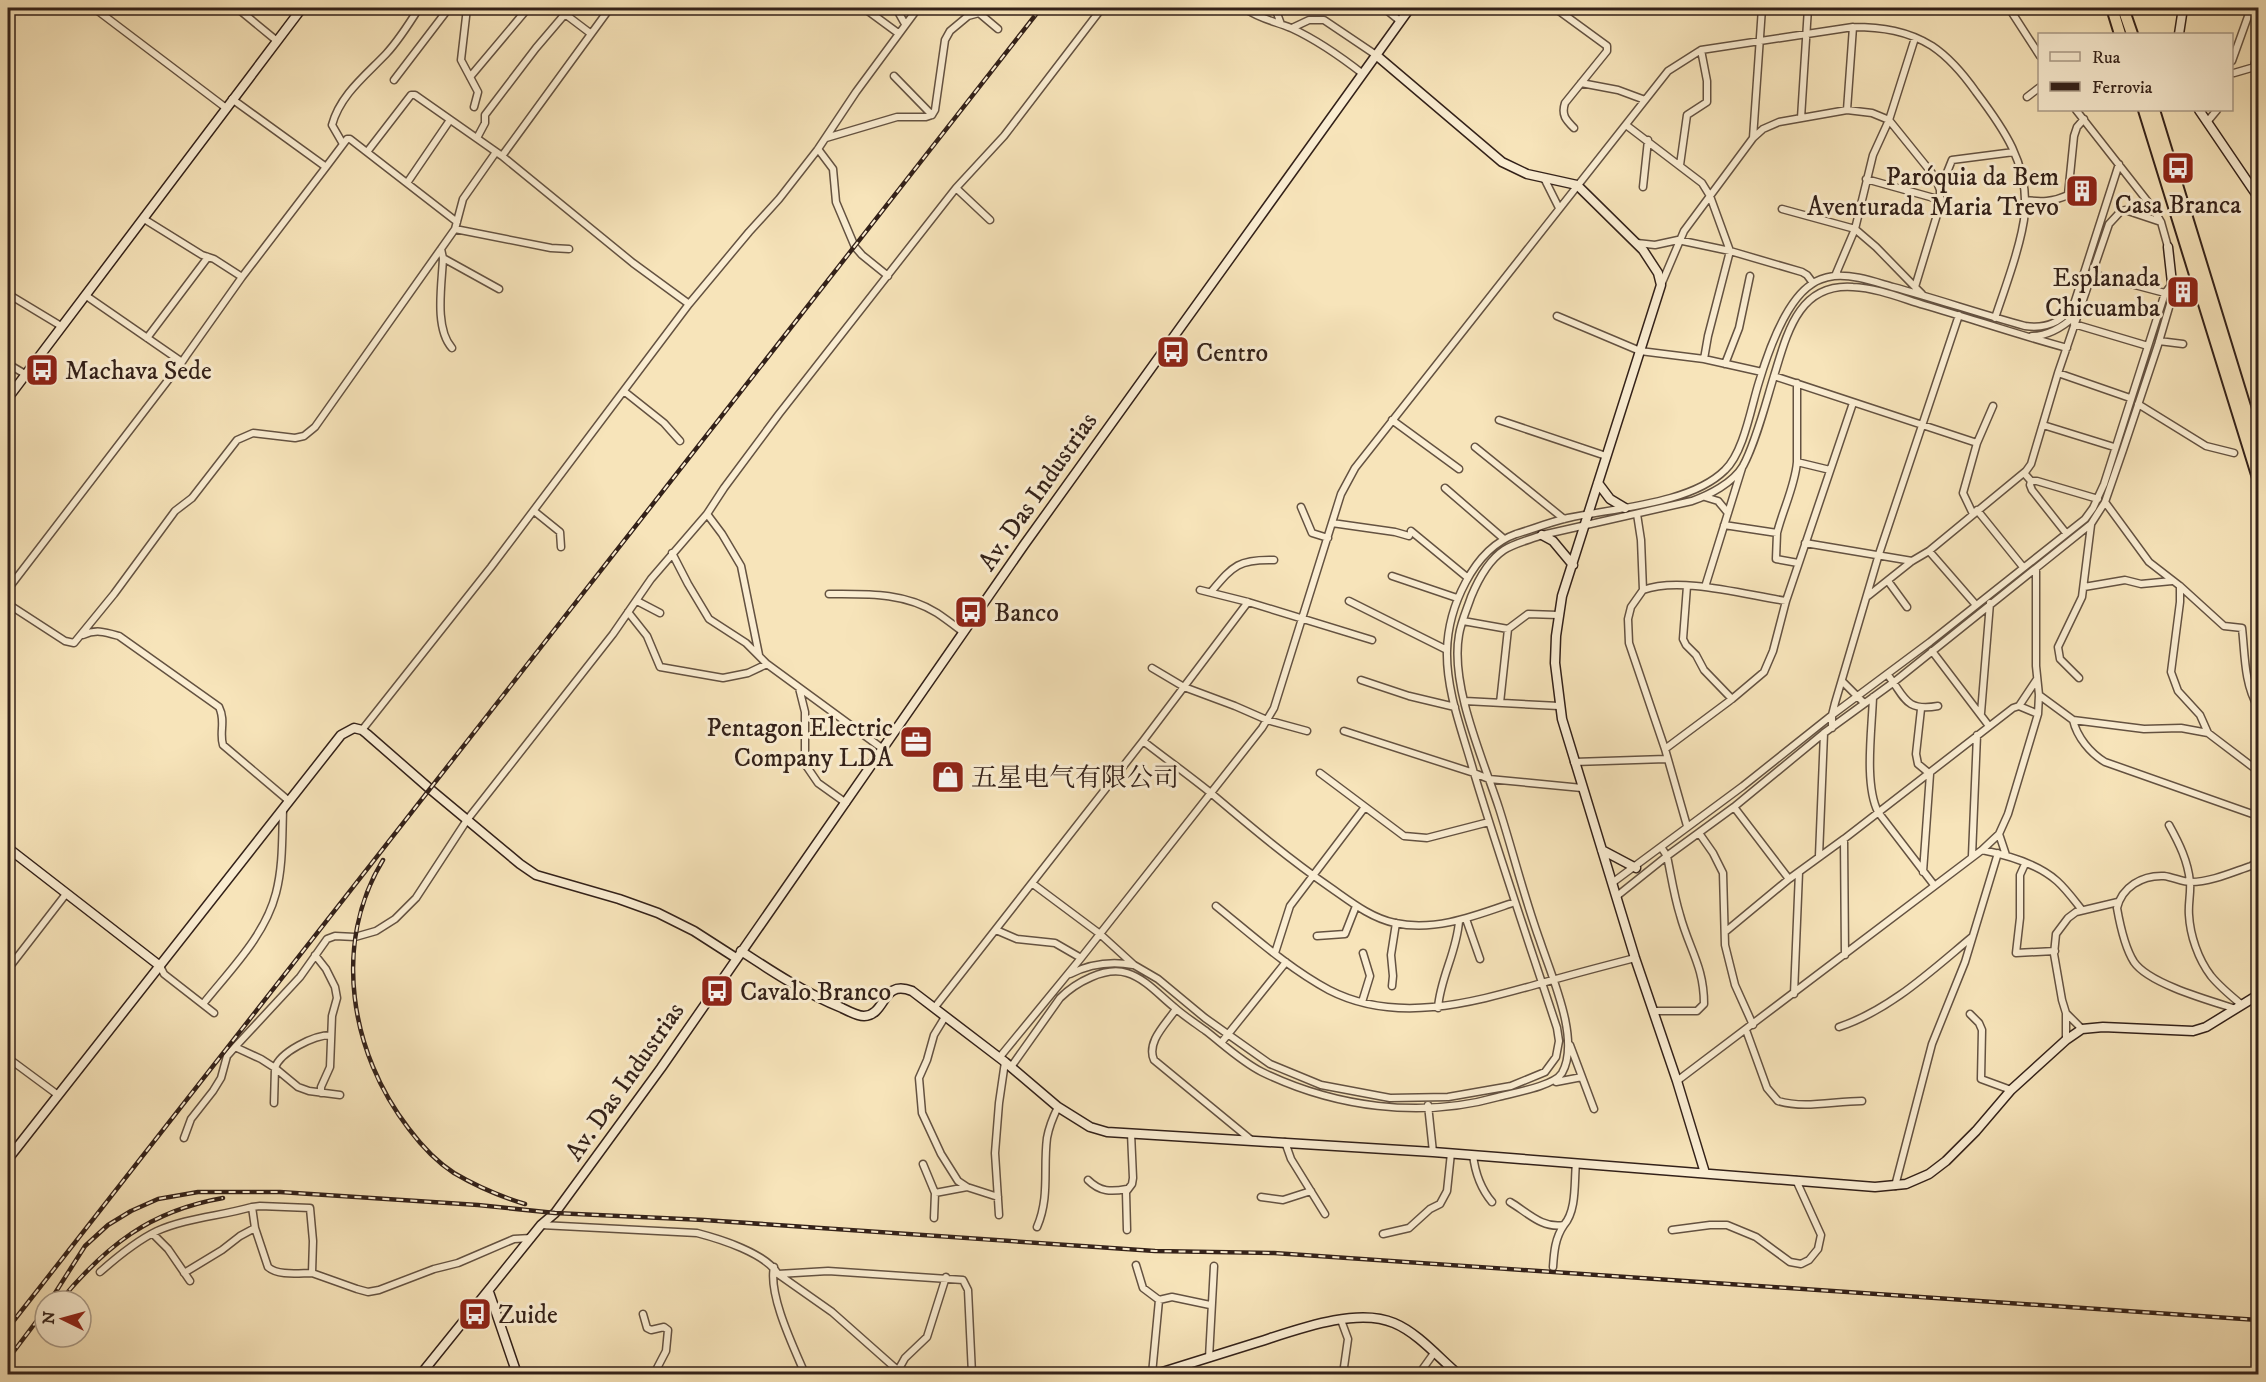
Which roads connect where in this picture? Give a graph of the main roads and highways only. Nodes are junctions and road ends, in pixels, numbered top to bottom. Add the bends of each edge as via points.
1 (2112, 8) edge
2 (2123, 8) edge
3 (2120, 33) edge
4 (2132, 33) edge
5 (2144, 111) edge
6 (2154, 111) edge
7 (2259, 449) edge
8 (2259, 478) edge

1 - 3 highway
2 - 4 highway
5 - 8 highway
6 - 7 highway

